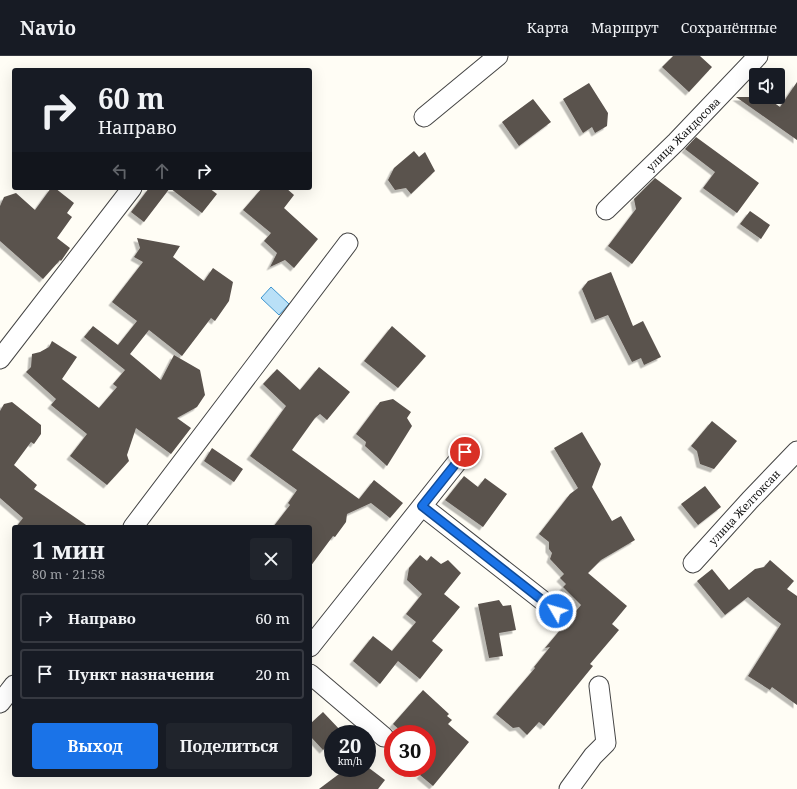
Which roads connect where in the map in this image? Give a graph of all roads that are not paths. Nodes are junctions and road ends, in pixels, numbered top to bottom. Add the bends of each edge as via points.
1 (498, 56) edge
2 (758, 56) edge
3 (424, 117) dead end
4 (130, 190) edge
5 (606, 210) dead end
6 (348, 243) dead end
7 (0, 359) edge
8 (797, 451) edge
9 (465, 452) dead end
10 (422, 506) junction
11 (135, 525) edge
12 (693, 563) dead end
13 (556, 611) dead end
14 (312, 644) edge
15 (312, 676) edge
16 (598, 686) dead end
17 (12, 688) edge
18 (0, 703) edge
19 (384, 737) dead end
20 (570, 789) edge

1 - 3 street
2 - 5 street, улица Жандосова via 676,142
4 - 7 street
6 - 11 street
8 - 12 street, улица Желтоксан
9 - 10 street
10 - 13 street
10 - 14 street
15 - 19 street
16 - 20 street via 606,743
17 - 18 street

